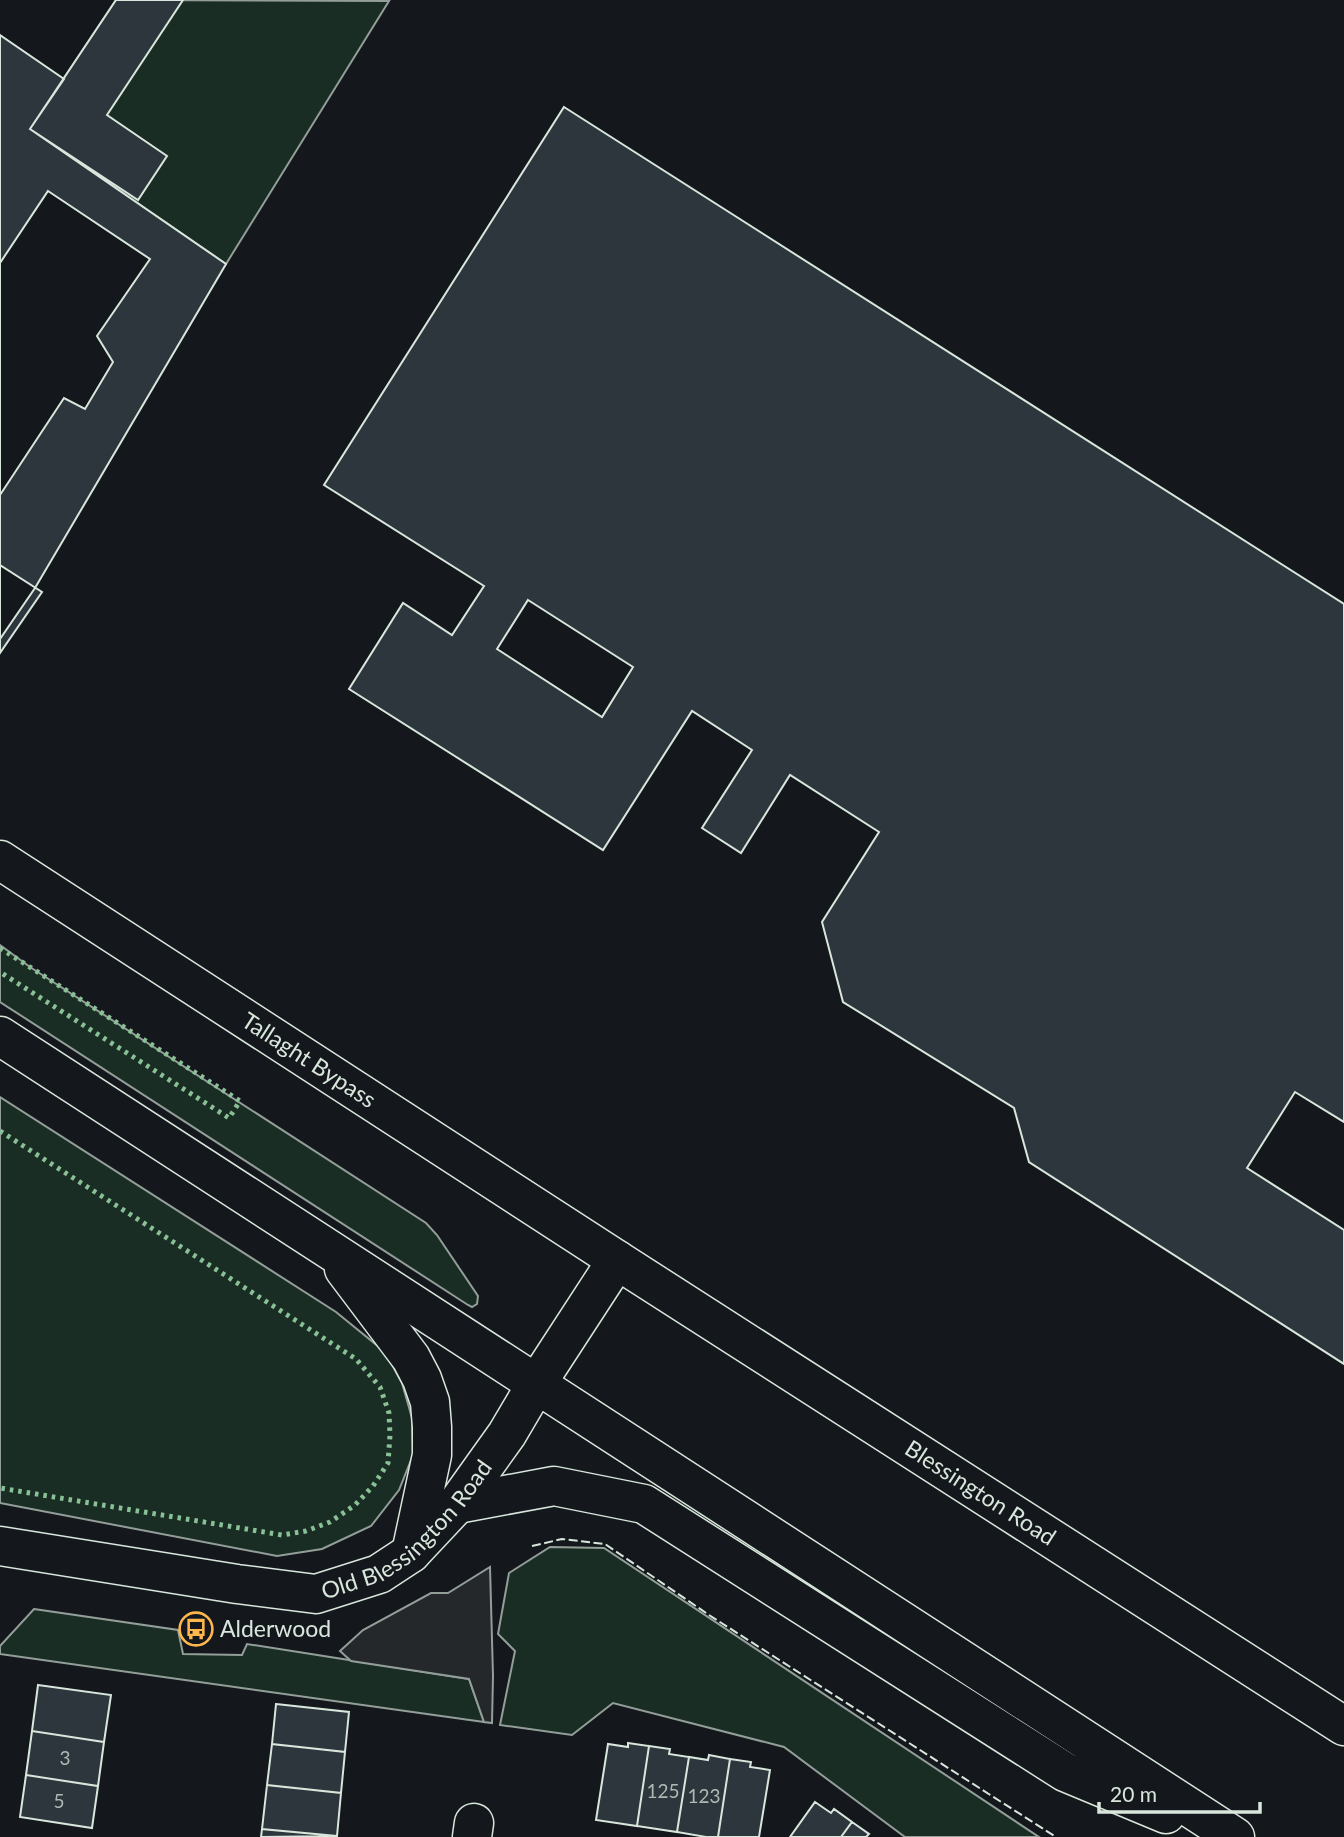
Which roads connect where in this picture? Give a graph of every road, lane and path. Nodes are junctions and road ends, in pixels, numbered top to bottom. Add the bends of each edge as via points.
1 (0, 860) edge
2 (0, 1036) edge
3 (328, 1247) junction
4 (617, 1260) junction
5 (537, 1383) junction
6 (457, 1504) junction
7 (0, 1546) edge
8 (411, 1553) junction
9 (1344, 1726) edge
10 (1223, 1837) edge
11 (1235, 1837) edge

1 - 4 main road, Tallaght Bypass
2 - 3 main road
3 - 5 main road
3 - 8 main road via 411,1358 430,1402 432,1454
4 - 5 main road, Old Blessington Road
4 - 9 main road, Blessington Road
5 - 6 main road, Old Blessington Road
5 - 11 main road
6 - 8 main road, Old Blessington Road
6 - 10 main road via 554,1486 644,1504 1065,1772
7 - 8 main road, Old Blessington Road via 316,1594 379,1574

